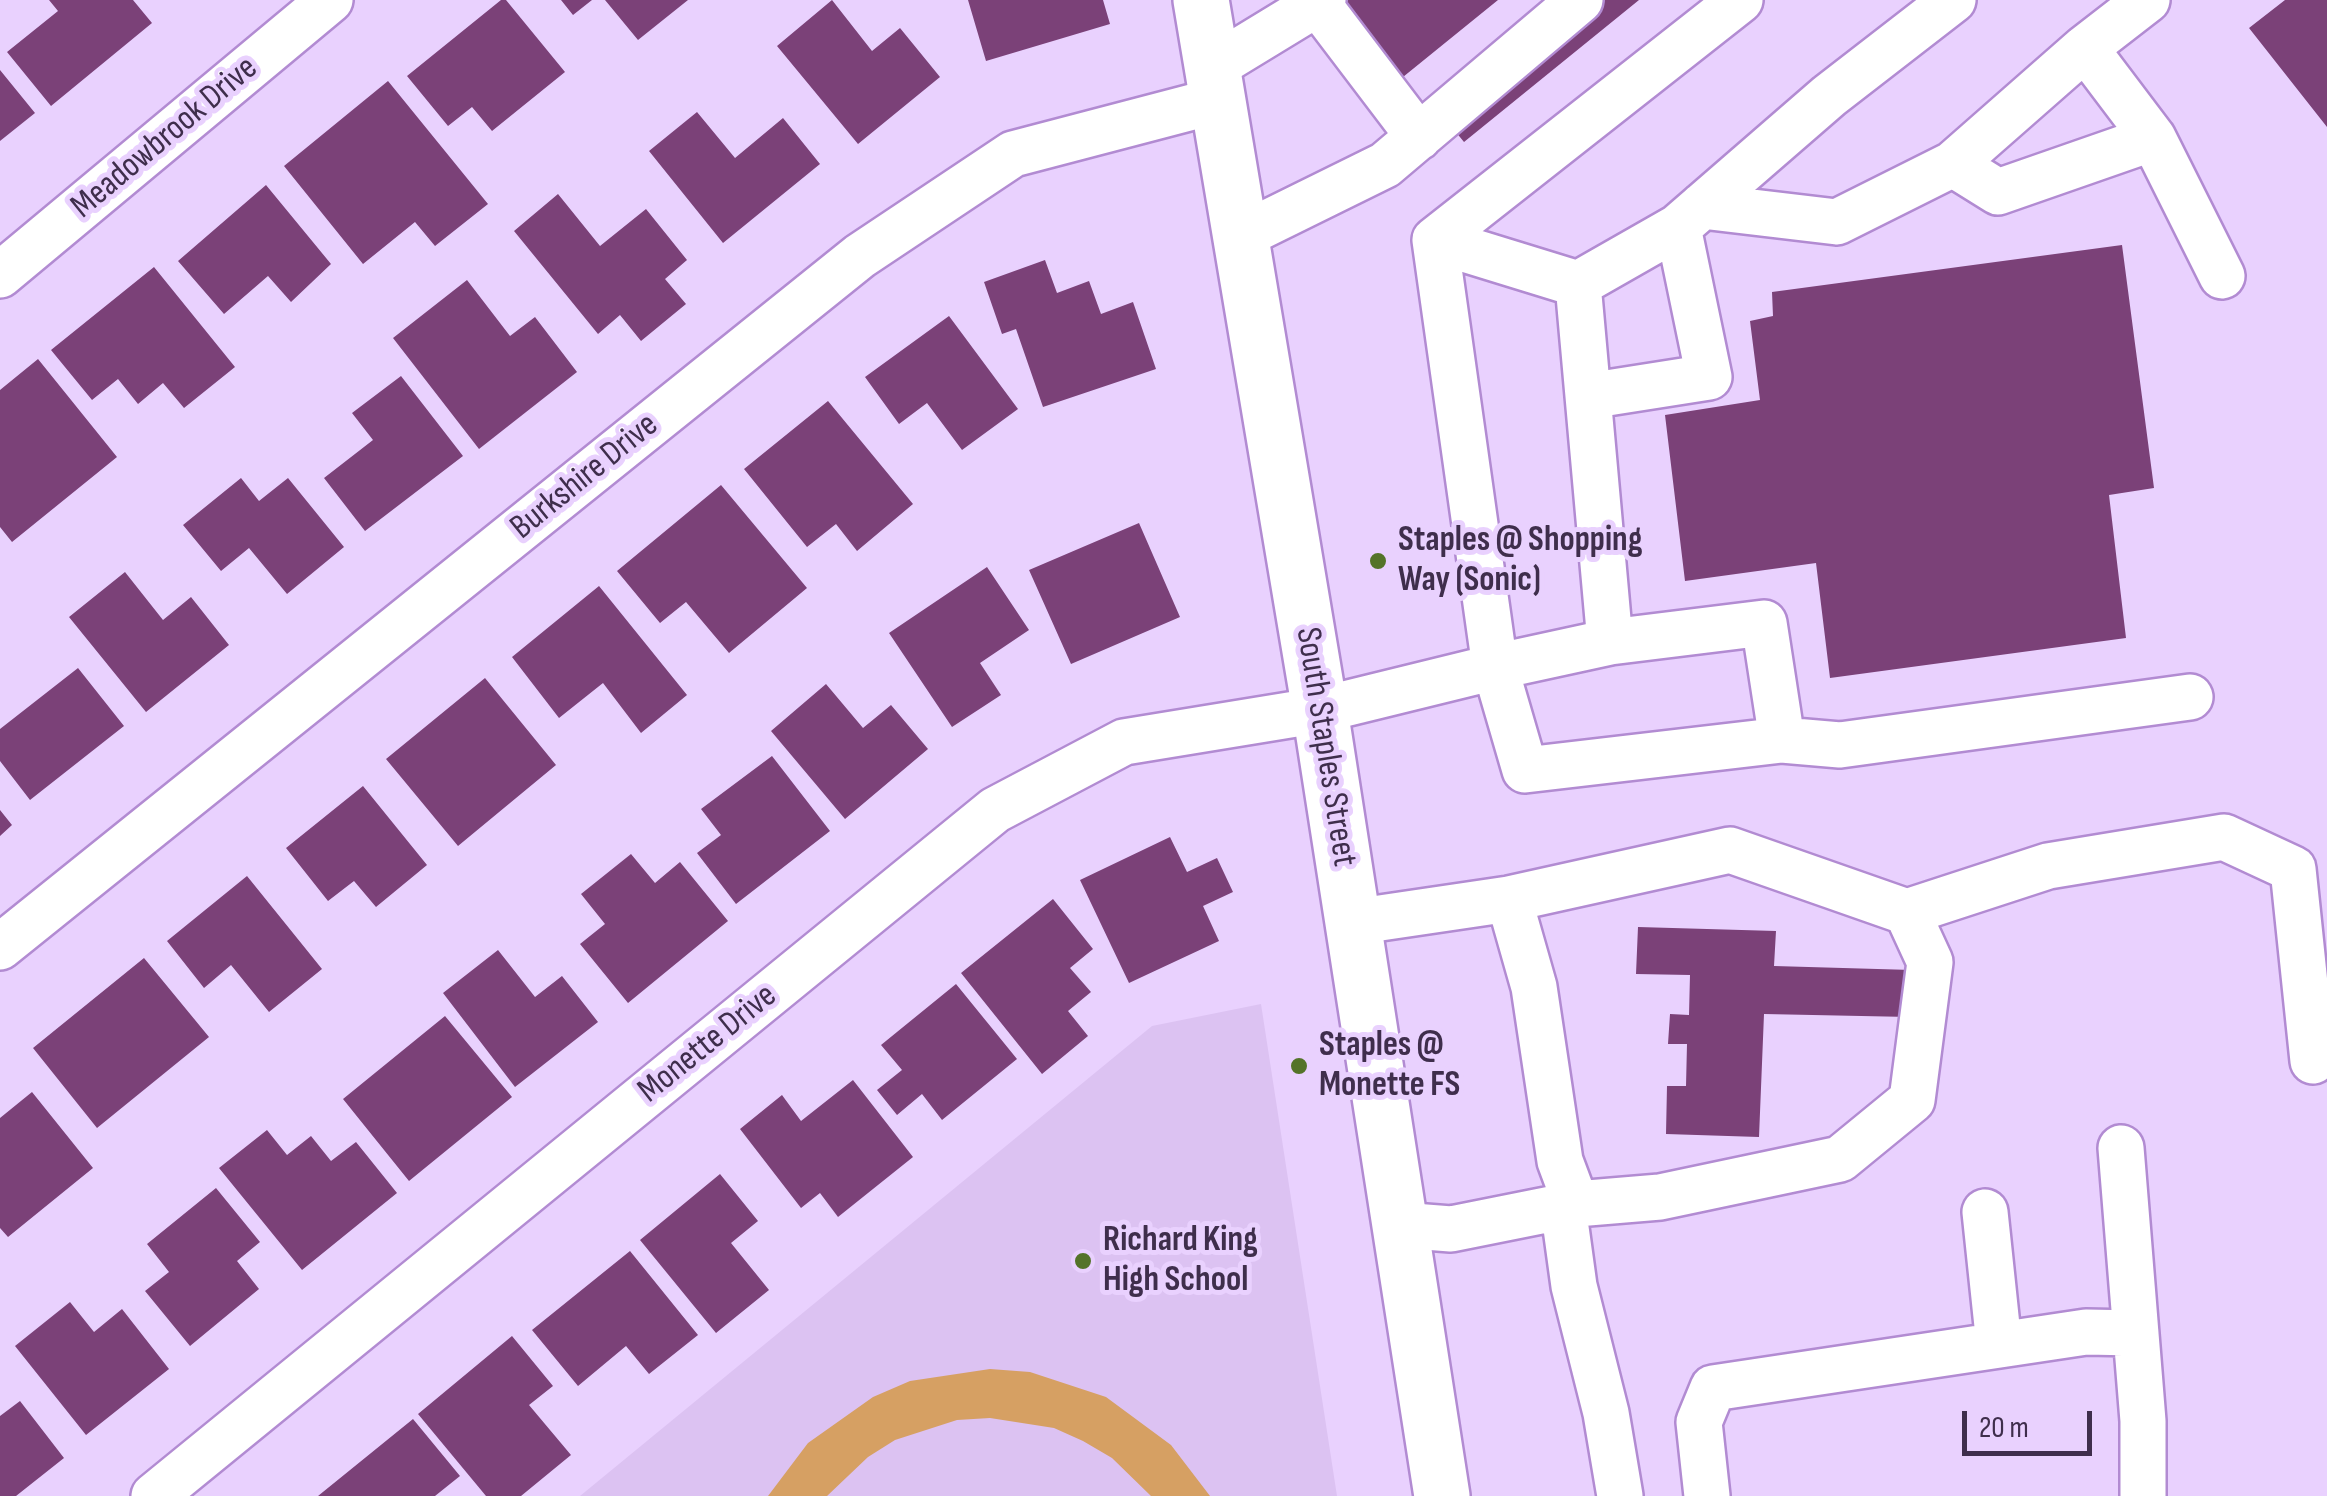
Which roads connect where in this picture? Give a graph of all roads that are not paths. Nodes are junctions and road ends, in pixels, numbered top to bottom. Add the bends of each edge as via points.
1 (330, 0) edge
2 (1201, 0) edge
3 (1580, 0) edge
4 (1740, 0) edge
5 (1953, 0) edge
6 (2147, 0) edge
7 (1320, 2) edge
8 (2085, 48) junction
9 (1216, 84) junction
10 (1419, 137) junction
11 (2153, 138) junction
12 (1953, 164) junction
13 (1690, 217) junction
14 (1241, 236) junction
15 (1435, 240) junction
16 (0, 275) edge
17 (2222, 276) dead end
18 (1578, 284) junction
19 (1588, 396) junction
20 (1610, 642) junction
21 (1495, 668) junction
22 (2190, 696) dead end
23 (1320, 710) junction
24 (1782, 740) junction
25 (1509, 899) junction
26 (1907, 912) junction
27 (1353, 922) junction
28 (0, 947) edge
29 (2314, 1061) dead end
30 (2121, 1148) dead end
31 (1569, 1205) junction
32 (1985, 1212) dead end
33 (1400, 1225) junction
34 (2136, 1333) junction
35 (1999, 1345) junction
36 (154, 1496) edge
37 (1442, 1496) edge
38 (1620, 1496) edge
39 (1707, 1496) edge
40 (2143, 1496) edge

1 - 16 street, Meadowbrook Drive
2 - 9 main road, South Staples Street
3 - 10 street
4 - 15 street
5 - 13 street via 1828,96
6 - 8 street
7 - 9 street, Burkshire Drive
7 - 10 street
8 - 11 street
8 - 12 street
9 - 14 main road, South Staples Street
9 - 28 street, Burkshire Drive via 1014,154 860,256
10 - 14 street via 1386,165
11 - 12 street via 1998,192
11 - 17 street
12 - 13 street via 1837,222
13 - 18 street
13 - 19 street via 1709,377
14 - 23 main road, South Staples Street
15 - 18 street
15 - 21 street
18 - 19 street
19 - 20 street
20 - 21 street, Monette Drive
20 - 24 street, Monette Drive via 1764,623
21 - 23 street, Monette Drive
21 - 24 street via 1525,770
22 - 24 street via 1840,746
23 - 27 main road, South Staples Street
23 - 36 street, Monette Drive via 1124,742 996,810
25 - 26 street via 1730,850
25 - 27 street
25 - 31 street via 1534,987
26 - 29 street via 2048,866 2224,838 2292,869
26 - 31 street via 1930,962 1912,1100 1840,1159 1660,1198
27 - 33 main road, South Staples Street
30 - 34 street
31 - 33 street via 1451,1230
31 - 38 street via 1574,1286
32 - 35 street
33 - 37 main road, South Staples Street
34 - 35 street via 2086,1332
34 - 40 street
35 - 39 street via 1712,1388 1699,1422

